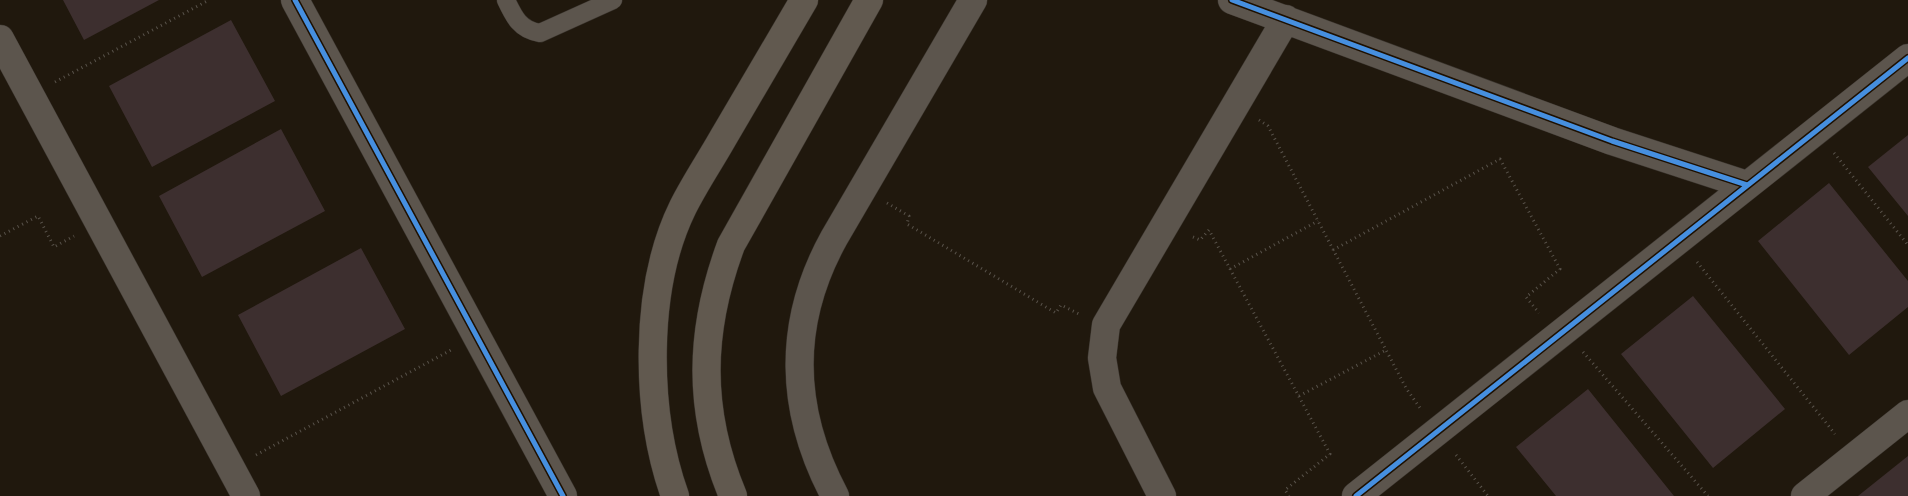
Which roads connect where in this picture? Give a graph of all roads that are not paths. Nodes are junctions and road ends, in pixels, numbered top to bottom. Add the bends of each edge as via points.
1 (295, 0) edge
2 (506, 0) edge
3 (613, 0) edge
4 (804, 0) edge
5 (869, 0) edge
6 (973, 0) edge
7 (1232, 0) edge
8 (1286, 19) junction
9 (0, 39) edge
10 (1908, 58) edge
11 (1747, 186) junction
12 (1908, 414) edge
13 (246, 496) edge
14 (563, 496) edge
15 (675, 496) edge
16 (733, 496) edge
17 (835, 496) edge
18 (1162, 496) edge
19 (1356, 496) edge
20 (1806, 496) edge

1 - 14 street
2 - 3 lane via 516,21 540,33
4 - 15 street via 683,208 669,246 654,327 652,368 661,444
5 - 16 street via 732,245 720,276 706,342 705,375 714,441
6 - 17 street via 819,265 808,295 799,354 803,410 820,465
7 - 8 street
8 - 11 street via 1603,138
8 - 18 street via 1106,326 1102,358 1107,388
9 - 13 street
10 - 11 street
11 - 19 street
12 - 20 street

